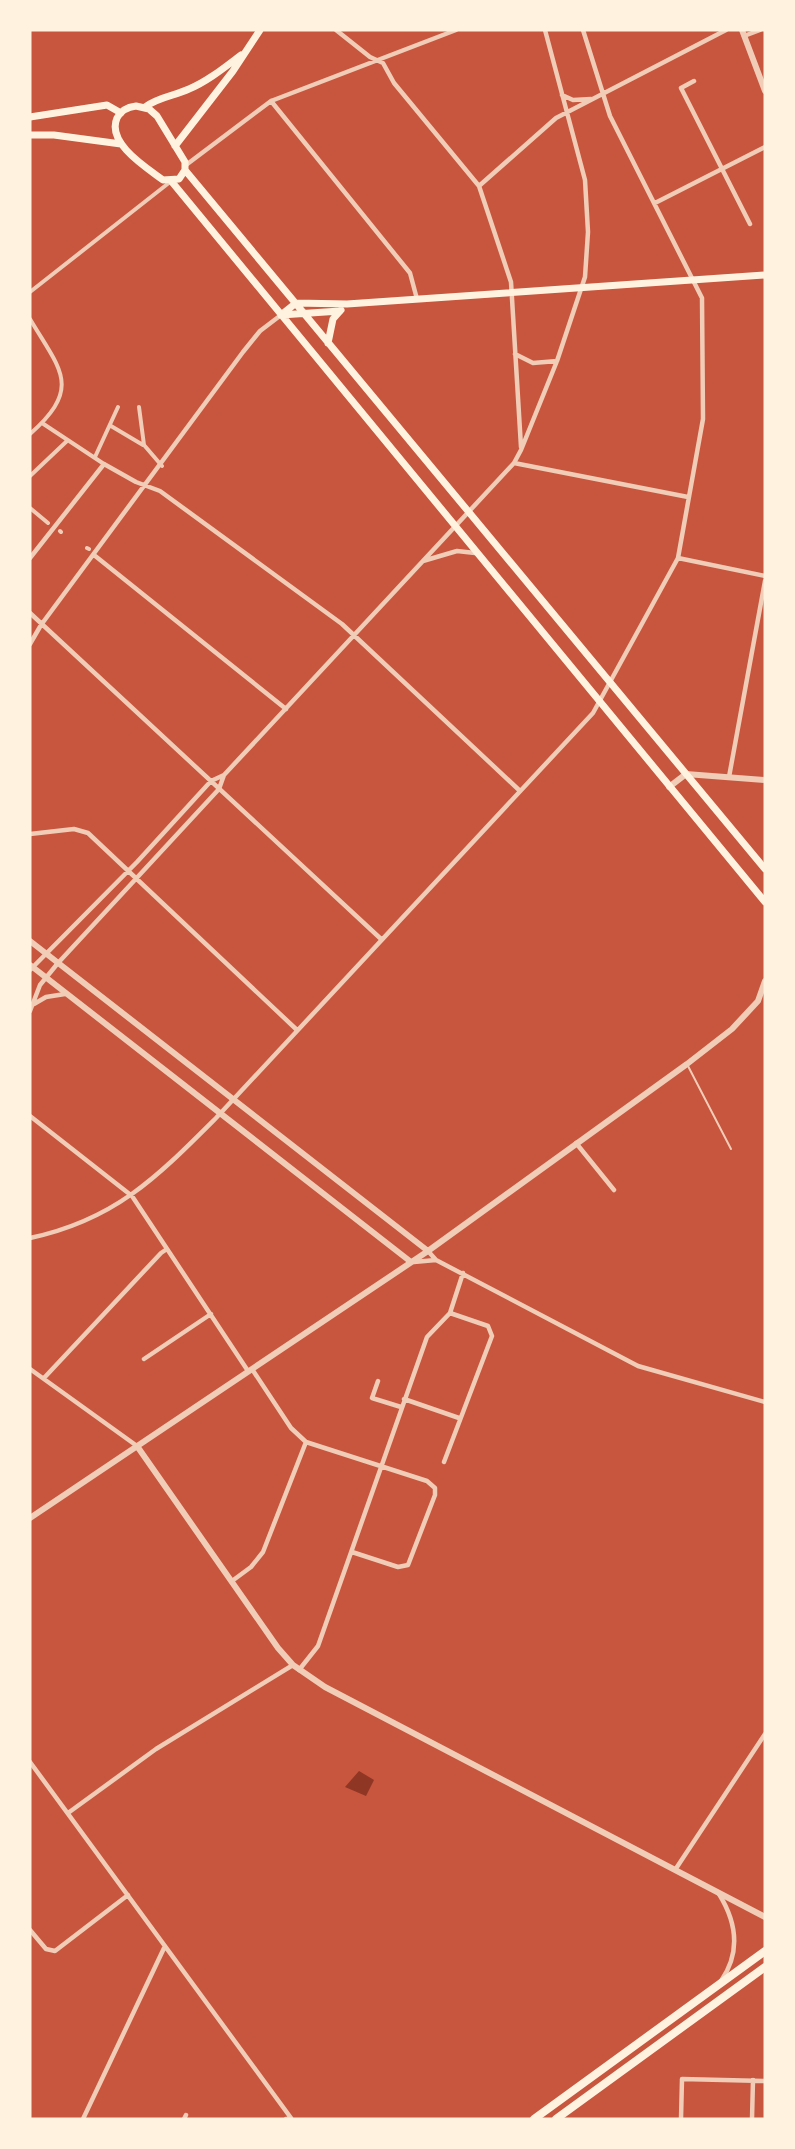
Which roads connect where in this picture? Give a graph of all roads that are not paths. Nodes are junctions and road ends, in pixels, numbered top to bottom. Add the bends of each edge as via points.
1 (260, 30) edge
2 (336, 30) edge
3 (456, 30) edge
4 (462, 30) edge
5 (545, 30) edge
6 (583, 30) edge
7 (726, 30) edge
8 (760, 30) edge
9 (743, 33) edge
10 (447, 34) junction
11 (243, 54) junction
12 (377, 60) junction
13 (694, 81) dead end
14 (765, 91) edge
15 (603, 93) junction
16 (562, 95) junction
17 (594, 98) junction
18 (271, 101) junction
19 (145, 107) junction
20 (568, 112) junction
21 (121, 113) junction
22 (30, 117) edge
23 (30, 135) edge
24 (121, 144) junction
25 (175, 146) junction
26 (765, 147) edge
27 (185, 168) junction
28 (722, 169) junction
29 (171, 182) junction
30 (479, 186) junction
31 (655, 203) junction
32 (750, 224) dead end
33 (765, 275) edge
34 (694, 280) junction
35 (30, 283) edge
36 (582, 288) junction
37 (32, 291) edge
38 (512, 292) junction
39 (417, 299) junction
40 (296, 303) junction
41 (347, 304) junction
42 (340, 311) junction
43 (281, 315) junction
44 (306, 315) junction
45 (30, 319) edge
46 (328, 343) junction
47 (515, 354) junction
48 (556, 361) junction
49 (118, 407) dead end
50 (139, 407) dead end
51 (40, 425) junction
52 (111, 426) junction
53 (30, 434) edge
54 (68, 440) junction
55 (144, 445) junction
56 (521, 450) junction
57 (95, 458) junction
58 (514, 463) junction
59 (104, 464) junction
60 (162, 466) junction
61 (30, 476) edge
62 (146, 486) junction
63 (688, 497) junction
64 (30, 508) edge
65 (468, 512) junction
66 (48, 523) dead end
67 (454, 527) junction
68 (475, 553) junction
69 (94, 555) junction
70 (30, 558) edge
71 (678, 558) junction
72 (423, 561) junction
73 (765, 578) edge
74 (30, 612) edge
75 (41, 625) junction
76 (354, 634) junction
77 (30, 644) edge
78 (611, 683) junction
79 (599, 703) junction
80 (286, 709) junction
81 (686, 774) junction
82 (224, 776) junction
83 (729, 777) junction
84 (765, 780) edge
85 (211, 781) junction
86 (669, 787) junction
87 (219, 789) junction
88 (519, 790) junction
89 (30, 834) edge
90 (765, 869) edge
91 (129, 870) junction
92 (135, 879) junction
93 (765, 902) edge
94 (381, 939) junction
95 (30, 941) edge
96 (47, 954) junction
97 (58, 963) junction
98 (31, 967) edge
99 (46, 977) junction
100 (765, 981) edge
101 (71, 997) junction
102 (31, 1008) edge
103 (297, 1030) junction
104 (687, 1064) junction
105 (233, 1099) junction
106 (220, 1113) junction
107 (30, 1116) edge
108 (576, 1143) junction
109 (731, 1149) dead end
110 (614, 1190) dead end
111 (132, 1196) junction
112 (30, 1238) edge
113 (167, 1249) junction
114 (428, 1251) junction
115 (436, 1260) junction
116 (411, 1262) junction
117 (463, 1273) junction
118 (450, 1313) junction
119 (211, 1314) junction
120 (144, 1359) dead end
121 (30, 1369) edge
122 (250, 1370) junction
123 (44, 1378) junction
124 (378, 1381) dead end
125 (404, 1399) junction
126 (765, 1402) edge
127 (401, 1407) junction
128 (459, 1418) junction
129 (306, 1442) junction
130 (137, 1446) junction
131 (444, 1462) dead end
132 (381, 1468) junction
133 (30, 1518) edge
134 (352, 1552) junction
135 (232, 1581) junction
136 (293, 1665) junction
137 (299, 1670) junction
138 (765, 1734) edge
139 (31, 1766) edge
140 (68, 1813) junction
141 (675, 1870) junction
142 (717, 1892) junction
143 (128, 1896) junction
144 (765, 1917) edge
145 (30, 1930) edge
146 (165, 1946) junction
147 (765, 1951) edge
148 (765, 1967) edge
149 (718, 1985) junction
150 (753, 2080) junction
151 (765, 2081) edge
152 (289, 2118) edge
153 (83, 2119) edge
154 (534, 2119) edge
155 (556, 2119) edge
156 (681, 2119) edge
157 (752, 2119) edge

1 - 11 main road
2 - 12 street
3 - 10 street
4 - 10 street
5 - 16 street
6 - 15 street
7 - 15 street
8 - 9 street
9 - 14 street
10 - 12 street
11 - 19 main road via 197,86 154,100
11 - 25 main road
12 - 18 street
12 - 30 street
13 - 28 street via 681,88
15 - 17 street
15 - 31 street via 610,116
16 - 17 street via 573,100
16 - 20 street
17 - 20 street
18 - 27 street
18 - 39 street via 410,273
19 - 21 main road via 130,107
19 - 25 main road via 157,116
20 - 30 street via 556,118
20 - 36 street via 586,193 588,232
21 - 22 main road via 107,105
21 - 24 main road via 115,127
23 - 24 main road
24 - 29 main road via 160,178
25 - 27 main road
26 - 28 street
27 - 29 main road via 181,178
27 - 40 main road
28 - 31 street
28 - 32 street
29 - 37 street
29 - 43 main road
30 - 38 street
31 - 34 street
33 - 34 main road
34 - 36 main road
34 - 63 street via 702,298 703,419
35 - 37 lane
36 - 38 main road
36 - 48 street
38 - 39 main road
38 - 47 street
39 - 41 main road
40 - 41 main road
40 - 43 main road
40 - 44 main road
41 - 42 main road
42 - 44 main road
42 - 46 main road via 333,319
43 - 44 main road
43 - 60 street via 260,331
43 - 67 main road
44 - 46 main road
45 - 51 street via 61,372 61,398
46 - 65 main road
47 - 48 street via 533,363
47 - 56 street
48 - 56 street
49 - 52 street
50 - 55 street
51 - 53 street
51 - 54 street
52 - 55 street
52 - 57 street
54 - 57 street
54 - 61 street
55 - 60 street
56 - 58 street
57 - 59 street
58 - 63 street
58 - 65 street
59 - 62 street
59 - 70 street
60 - 62 street
62 - 69 street
62 - 76 street via 160,491
63 - 71 street
64 - 66 street
65 - 67 street
65 - 78 main road
67 - 68 main road
67 - 72 street
68 - 72 street via 457,551
68 - 79 main road
69 - 75 street
69 - 80 street
71 - 73 street
71 - 78 street
72 - 76 street
73 - 83 street
74 - 75 street
75 - 77 street
75 - 85 street
76 - 80 street
76 - 88 street
78 - 79 street
78 - 81 main road
79 - 86 main road
79 - 88 street
80 - 82 street
81 - 83 street
81 - 86 street
81 - 90 main road
82 - 85 street
82 - 87 street
83 - 84 street
85 - 87 street
85 - 91 street
86 - 93 main road
87 - 92 street
87 - 94 street
88 - 94 street
89 - 91 street via 74,829 88,833
91 - 92 street
91 - 96 street
92 - 97 street
92 - 103 street
94 - 103 street
95 - 96 street
96 - 97 street
96 - 98 street
97 - 99 street
97 - 105 street
98 - 99 street
99 - 101 street
99 - 102 street
100 - 104 street via 758,1001 732,1029
101 - 102 street via 62,993 51,996
101 - 106 street
103 - 105 street
104 - 108 street
104 - 109 lane
105 - 106 street
105 - 114 street
106 - 111 street via 162,1172
106 - 116 street
107 - 111 street
108 - 110 street
108 - 114 street
111 - 112 street via 53,1233
111 - 113 street
113 - 119 street
113 - 123 street
114 - 115 street
114 - 116 street
115 - 116 street
115 - 117 street
116 - 122 street
117 - 118 street
117 - 126 street via 638,1366
118 - 125 street via 427,1337
118 - 128 street via 488,1326 492,1336
119 - 120 street
119 - 122 street
121 - 123 street
122 - 129 street via 291,1428
122 - 130 street
123 - 130 street
124 - 127 street via 372,1398
125 - 127 street
125 - 128 street
127 - 132 street
128 - 131 street
129 - 132 street
129 - 135 street via 263,1552
130 - 133 street
130 - 135 street
132 - 134 street
132 - 134 street via 427,1481 435,1488 435,1495 408,1565 398,1567
134 - 137 street via 318,1646
135 - 136 street
136 - 137 street
136 - 140 street via 156,1749
137 - 141 street
138 - 141 street
139 - 140 street
140 - 143 street
141 - 142 street
142 - 144 street
142 - 149 street via 731,1919 735,1942 731,1962
143 - 145 street via 55,1951 46,1949
143 - 146 street
146 - 152 street
146 - 153 street
147 - 149 main road
148 - 155 main road
149 - 154 main road
150 - 151 street
150 - 156 street via 682,2079
150 - 157 street

